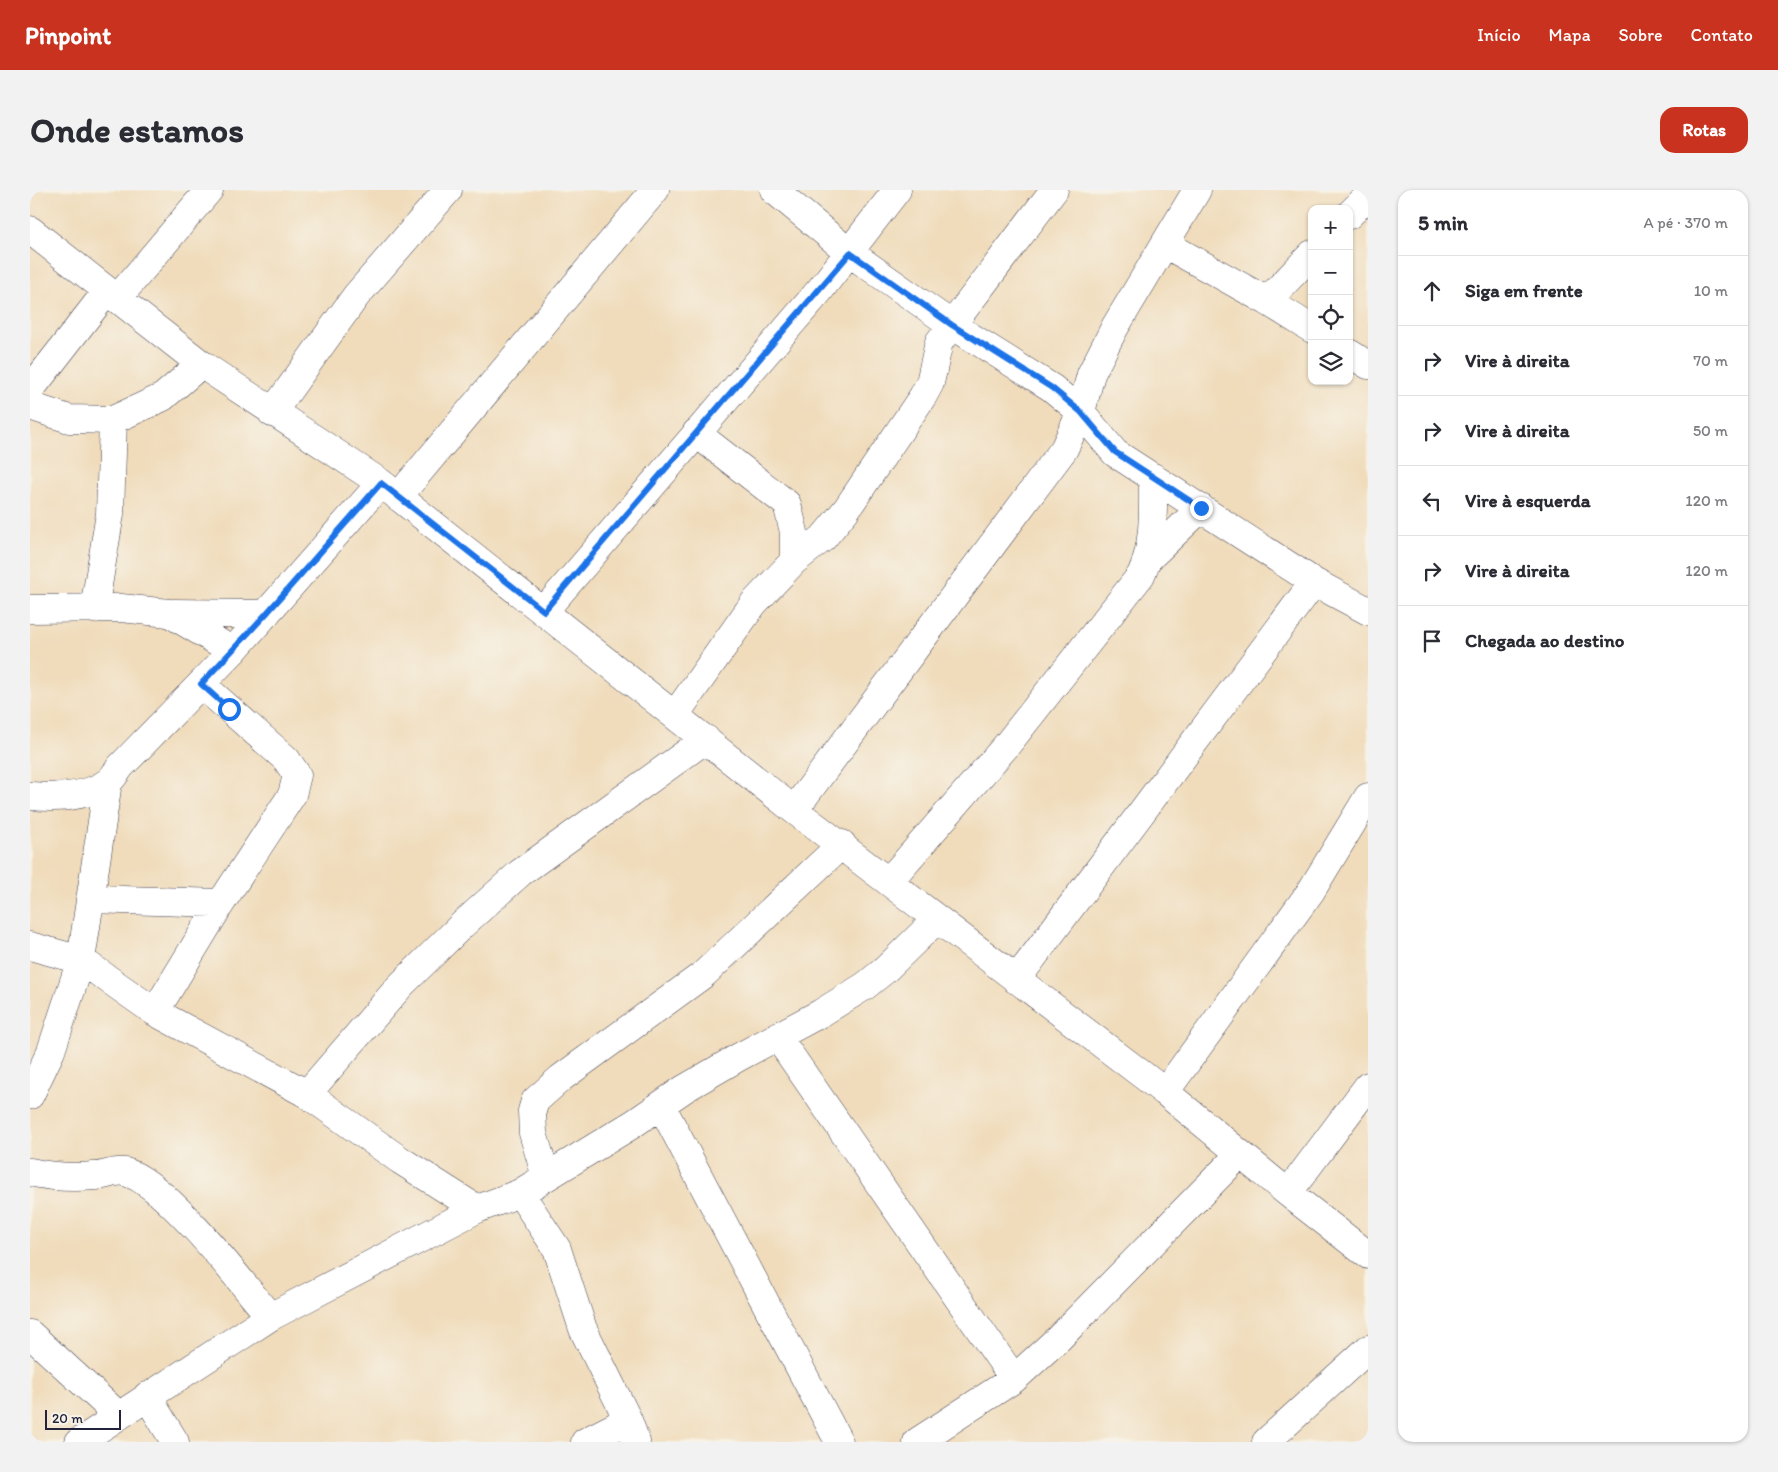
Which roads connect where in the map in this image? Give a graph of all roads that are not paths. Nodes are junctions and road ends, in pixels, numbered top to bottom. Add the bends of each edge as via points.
1 (209, 190) edge
2 (448, 190) edge
3 (655, 190) edge
4 (774, 190) edge
5 (897, 190) edge
6 (1054, 190) edge
7 (1197, 190) edge
8 (1368, 196) edge
9 (1353, 211) edge
10 (30, 230) edge
11 (1166, 244) junction
12 (850, 253) junction
13 (1308, 258) edge
14 (112, 295) junction
15 (1267, 301) junction
16 (952, 325) junction
17 (1308, 327) edge
18 (1353, 356) edge
19 (201, 364) junction
20 (1368, 365) edge
21 (1091, 374) junction
22 (1052, 388) junction
23 (30, 390) edge
24 (30, 406) edge
25 (1081, 412) junction
26 (272, 413) junction
27 (113, 420) junction
28 (696, 433) junction
29 (1064, 449) junction
30 (1115, 452) junction
31 (1153, 477) junction
32 (390, 490) junction
33 (1201, 508) junction
34 (1148, 559) junction
35 (794, 561) junction
36 (1314, 582) junction
37 (30, 609) edge
38 (94, 609) junction
39 (544, 611) junction
40 (1368, 611) edge
41 (169, 613) junction
42 (266, 614) junction
43 (232, 651) junction
44 (201, 684) junction
45 (675, 715) junction
46 (706, 739) junction
47 (108, 782) junction
48 (30, 796) edge
49 (1368, 797) edge
50 (794, 810) junction
51 (842, 844) junction
52 (889, 881) junction
53 (90, 899) junction
54 (221, 903) junction
55 (936, 920) junction
56 (30, 946) edge
57 (81, 960) junction
58 (1016, 980) junction
59 (155, 1012) junction
60 (777, 1036) junction
61 (1368, 1086) edge
62 (1165, 1092) junction
63 (307, 1094) junction
64 (30, 1095) edge
65 (661, 1105) junction
66 (1240, 1154) junction
67 (30, 1172) edge
68 (546, 1177) junction
69 (520, 1193) junction
70 (1288, 1193) junction
71 (477, 1209) junction
72 (1368, 1255) edge
73 (270, 1317) junction
74 (30, 1334) edge
75 (1368, 1349) edge
76 (1014, 1379) junction
77 (146, 1396) junction
78 (119, 1416) junction
79 (632, 1431) edge
80 (79, 1442) edge
81 (175, 1442) edge
82 (585, 1442) edge
83 (839, 1442) edge
84 (917, 1442) edge
85 (1266, 1442) edge

1 - 14 street
2 - 26 street via 356,296
3 - 32 street
4 - 12 street
5 - 12 street
6 - 16 street
7 - 11 street
8 - 9 street
10 - 14 street
11 - 15 street
11 - 21 street via 1115,327
12 - 16 street
12 - 28 street
13 - 15 street
14 - 19 street
14 - 23 street
15 - 17 street
16 - 22 street
16 - 35 street via 939,342 930,382 923,396 846,510 823,538
18 - 20 street
19 - 26 street
19 - 27 street via 162,397
21 - 22 street
21 - 25 street
22 - 25 street
24 - 27 street via 69,419
25 - 29 street
25 - 30 street
26 - 32 street
27 - 38 street via 110,514
28 - 35 street via 787,504 794,532
28 - 39 street
29 - 30 street
29 - 50 street
30 - 31 street
31 - 33 street
31 - 34 street
32 - 39 street
32 - 42 street
33 - 34 street
33 - 36 street
34 - 52 street via 1124,598 1037,707
35 - 45 street via 754,603
36 - 40 street
36 - 58 street
37 - 38 street
38 - 41 street
39 - 45 street
41 - 42 street
41 - 43 street
42 - 43 street
43 - 44 street
44 - 47 street
44 - 54 street via 286,759 297,775 292,795
45 - 46 street
46 - 50 street
46 - 63 street via 520,874 461,926 400,986
47 - 48 street via 82,794 54,798
47 - 53 street
49 - 62 street via 1311,891
50 - 51 street
51 - 52 street
51 - 68 street via 704,974 560,1078 535,1101 533,1133
52 - 55 street
53 - 54 street
53 - 57 street
54 - 59 street
55 - 58 street
55 - 60 street via 865,986
56 - 57 street
57 - 59 street
57 - 64 street via 51,1051
58 - 62 street
59 - 63 street
60 - 65 street
60 - 76 street
61 - 70 street
62 - 66 street
63 - 71 street via 400,1160
65 - 68 street
65 - 83 street
66 - 70 street
66 - 76 street
67 - 73 street via 55,1178 123,1172 140,1178 189,1221
68 - 69 street
69 - 71 street
69 - 79 street via 557,1249 583,1329
70 - 72 street
71 - 73 street
73 - 77 street
74 - 78 street
75 - 85 street
76 - 84 street
77 - 78 street
77 - 81 street
78 - 80 street
79 - 82 street

